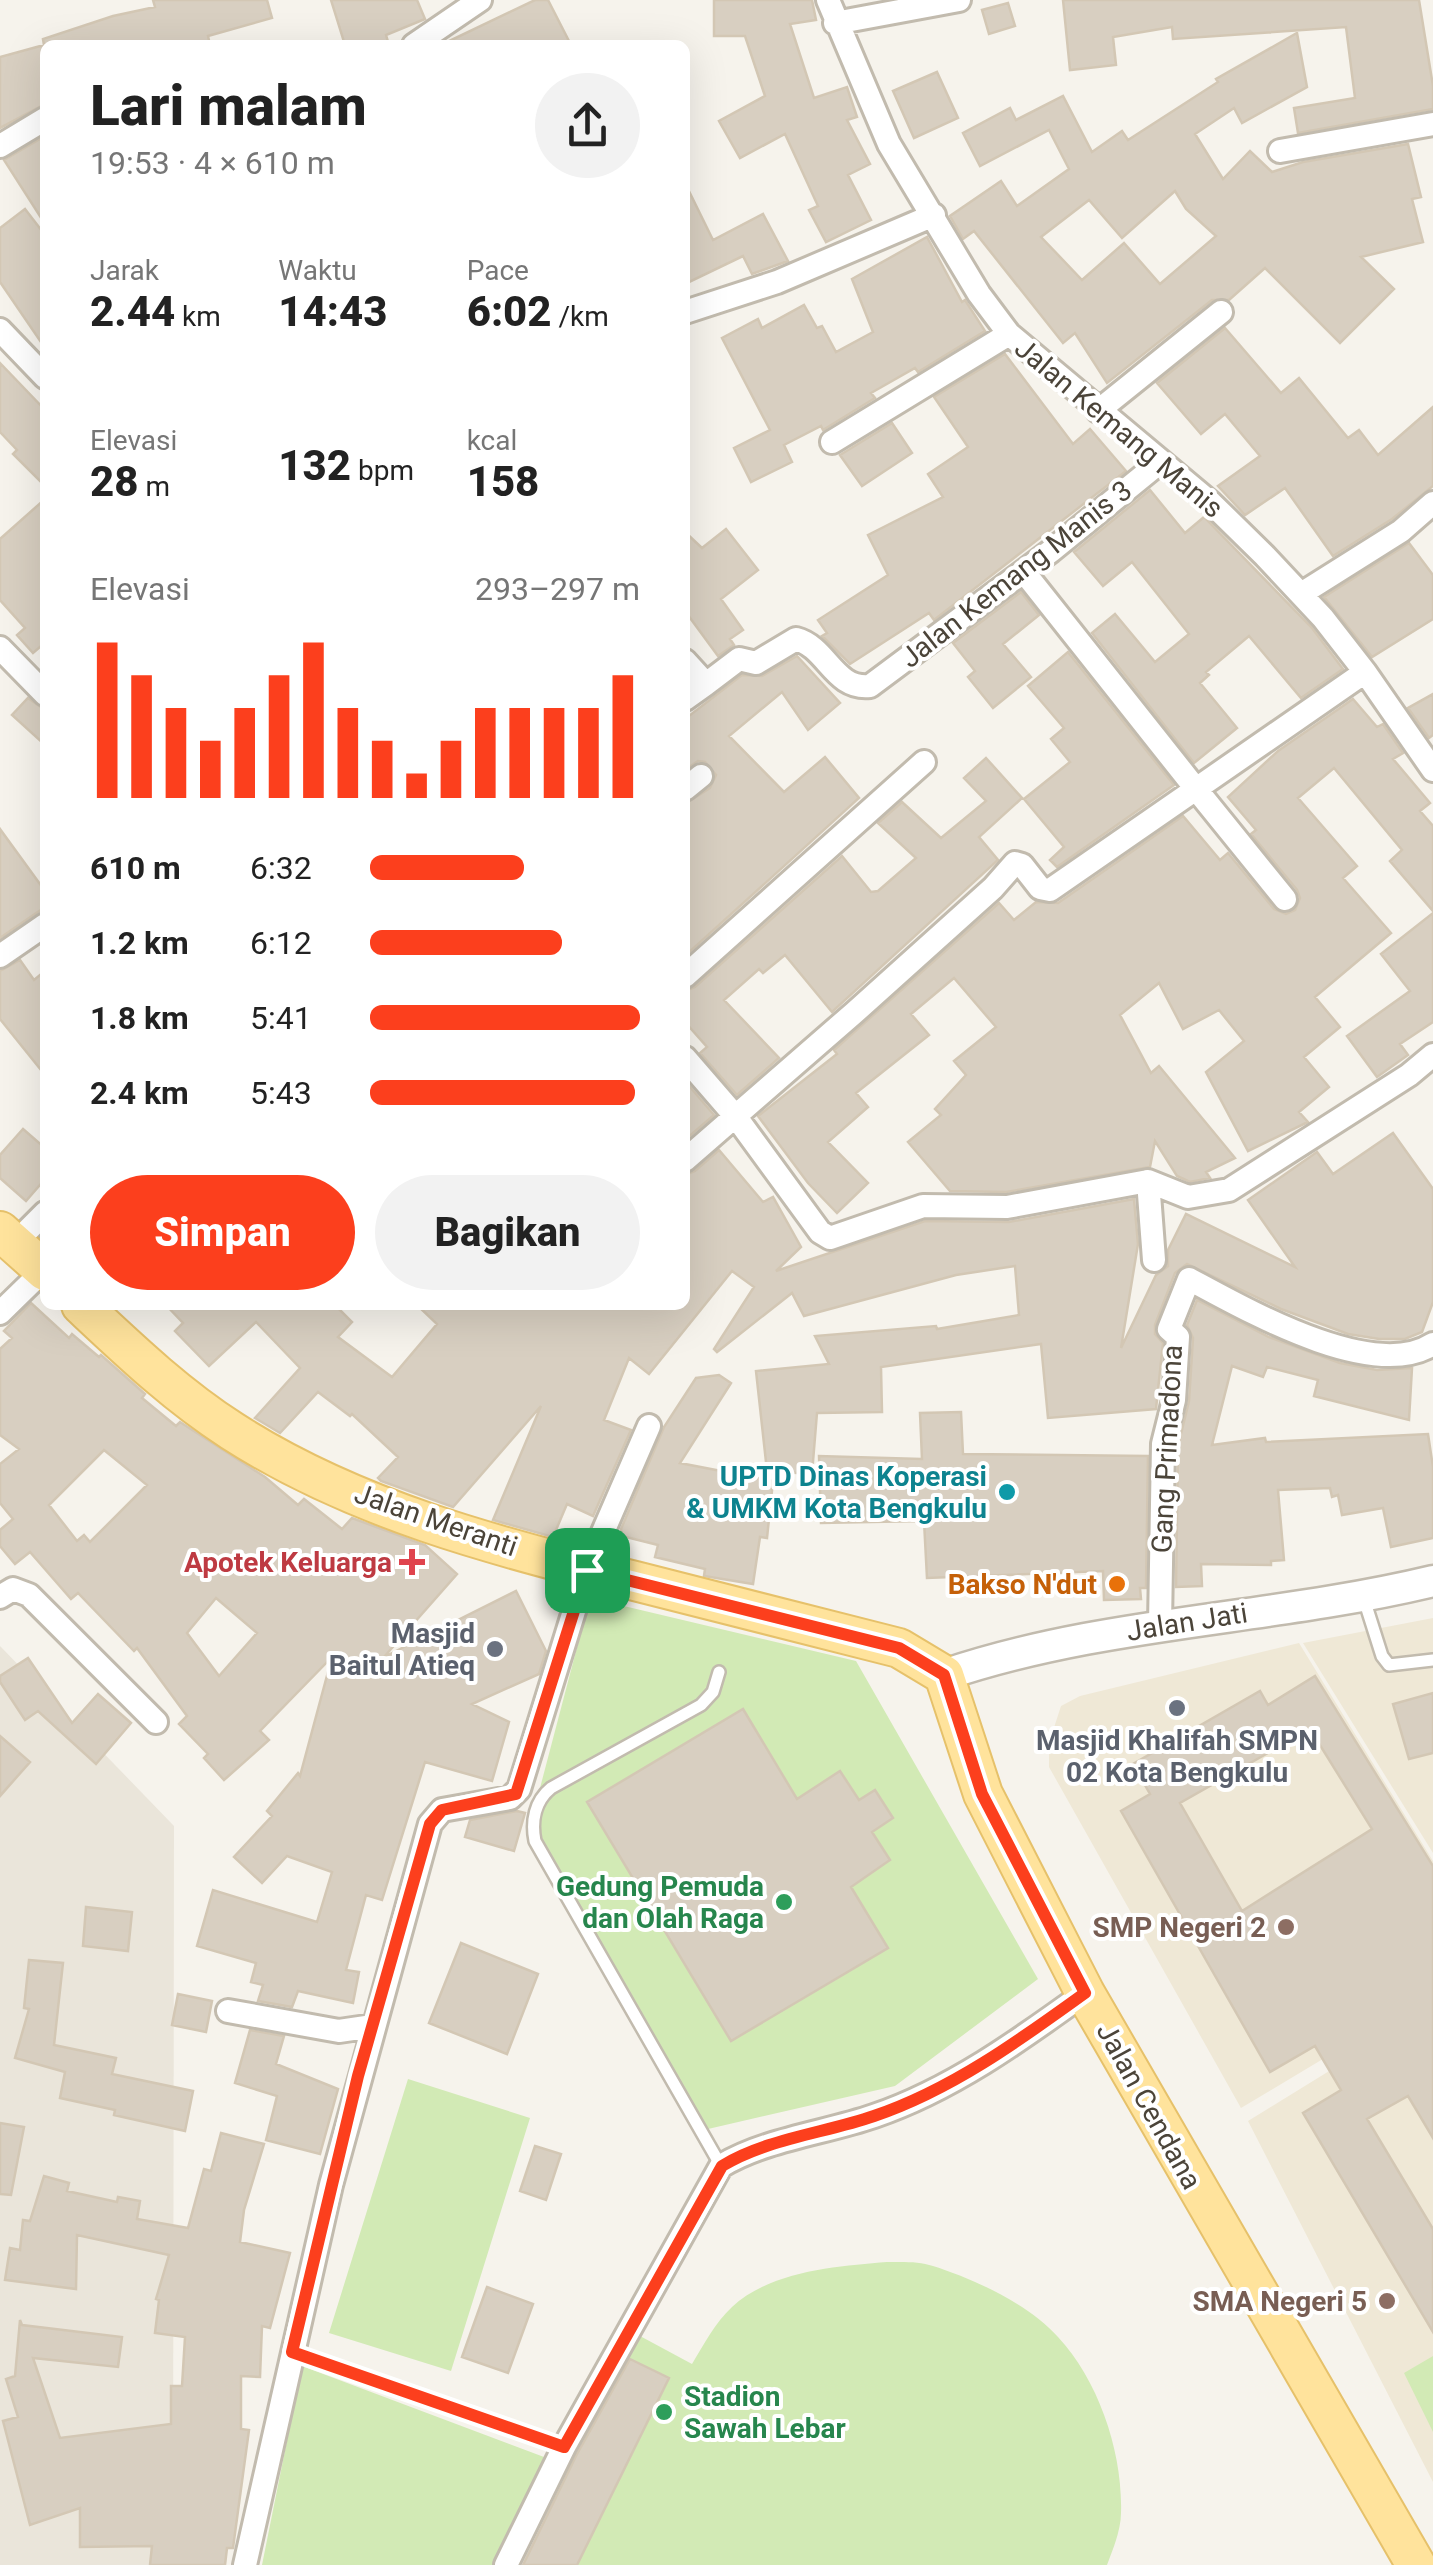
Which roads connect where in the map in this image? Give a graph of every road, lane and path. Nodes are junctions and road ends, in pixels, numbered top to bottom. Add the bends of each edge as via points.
1 (480, 0) edge
2 (828, 0) edge
3 (959, 0) edge
4 (835, 24) junction
5 (421, 40) edge
6 (40, 122) edge
7 (1433, 124) edge
8 (0, 146) edge
9 (1280, 150) dead end
10 (934, 215) junction
11 (690, 310) edge
12 (1221, 312) dead end
13 (0, 330) edge
14 (1009, 334) junction
15 (40, 373) edge
16 (1098, 411) junction
17 (832, 442) dead end
18 (1159, 462) junction
19 (1433, 503) edge
20 (1024, 572) junction
21 (1300, 594) junction
22 (0, 648) edge
23 (690, 666) edge
24 (1365, 672) junction
25 (706, 684) junction
26 (40, 689) edge
27 (690, 695) edge
28 (924, 762) dead end
29 (1433, 770) edge
30 (1196, 789) junction
31 (1286, 899) dead end
32 (40, 928) edge
33 (0, 956) edge
34 (690, 972) edge
35 (1433, 1055) edge
36 (690, 1064) edge
37 (736, 1117) junction
38 (690, 1156) edge
39 (1148, 1181) junction
40 (40, 1216) edge
41 (7, 1238) edge
42 (1154, 1260) dead end
43 (40, 1267) edge
44 (40, 1274) edge
45 (87, 1310) edge
46 (0, 1313) edge
47 (1433, 1344) edge
48 (649, 1426) dead end
49 (587, 1570) junction
50 (1433, 1581) edge
51 (1364, 1596) junction
52 (0, 1597) edge
53 (1160, 1625) junction
54 (1433, 1660) edge
55 (719, 1672) dead end
56 (944, 1675) junction
57 (156, 1722) dead end
58 (1085, 1993) junction
59 (228, 2011) dead end
60 (373, 2026) junction
61 (722, 2166) junction
62 (292, 2352) junction
63 (564, 2447) junction
64 (245, 2565) edge
65 (506, 2565) edge
66 (1416, 2565) edge

1 - 5 street
2 - 4 street, Jalan Kemang Manis
3 - 4 street
4 - 10 street, Jalan Kemang Manis via 889,144
6 - 8 street
7 - 9 street
10 - 11 street
10 - 14 street, Jalan Kemang Manis
12 - 16 street
13 - 15 street
14 - 16 street, Jalan Kemang Manis
14 - 17 street
16 - 18 street, Jalan Kemang Manis
18 - 20 street, Jalan Kemang Manis 3
18 - 21 street, Jalan Kemang Manis
19 - 21 street via 1401,532
20 - 25 street, Jalan Kemang Manis 3 via 872,684 849,683 796,640 756,664 739,659
20 - 30 street
21 - 24 street, Jalan Kemang Manis
22 - 26 street
23 - 25 street
24 - 29 street, Jalan Kemang Manis
24 - 30 street
25 - 27 street
28 - 34 street
30 - 31 street
30 - 37 street via 1050,890 1015,863
32 - 33 street
35 - 39 street via 1241,1186 1188,1198
36 - 37 street
37 - 38 street
37 - 39 street via 830,1238 922,1206 1007,1208
39 - 42 street
40 - 41 street
41 - 43 main road
44 - 46 street
45 - 49 main road, Jalan Meranti via 192,1404 279,1457 387,1507
47 - 53 street, Gang Primadona via 1403,1355 1344,1348 1190,1279 1168,1329 1178,1337 1163,1444
48 - 49 street
49 - 56 main road, Jalan Meranti via 899,1648
49 - 60 street via 516,1794 442,1810 430,1824
50 - 51 street, Jalan Jati
51 - 53 street, Jalan Jati
51 - 54 lane via 1389,1665
52 - 57 street via 13,1589 29,1595
53 - 56 street, Jalan Jati via 1007,1653
55 - 61 lane via 701,1705 542,1795 532,1827
56 - 58 main road, Jalan Cendana via 982,1794
58 - 61 street via 918,2098
58 - 66 main road, Jalan Cendana
59 - 60 street via 339,2031
60 - 62 street
61 - 63 street
62 - 63 lane
62 - 64 street
63 - 65 street

